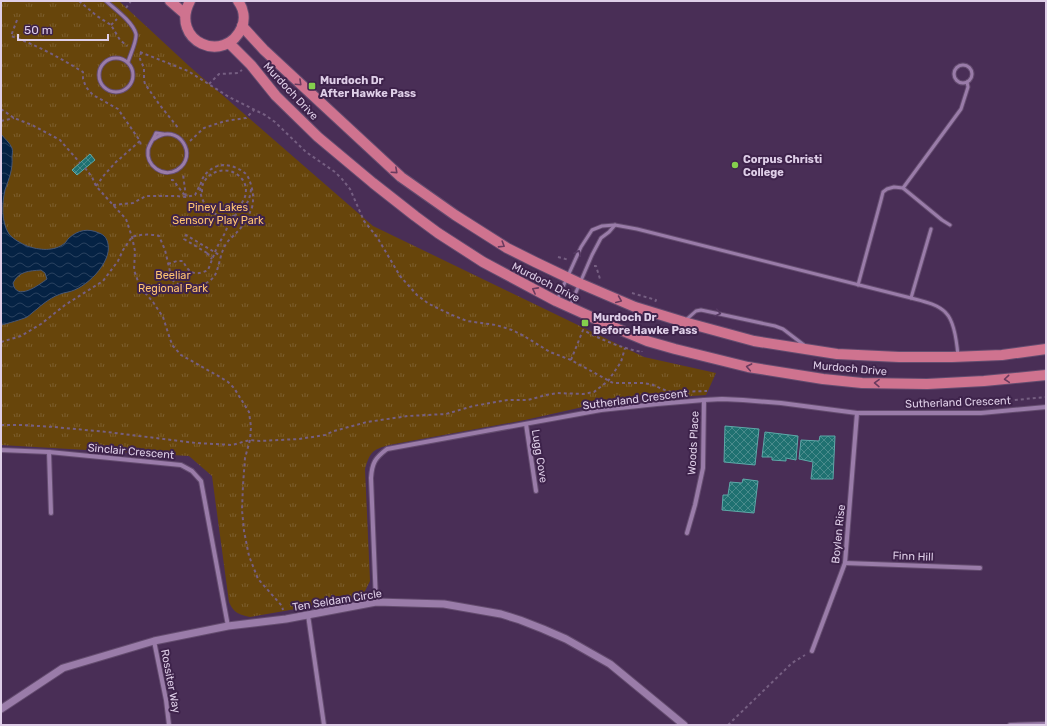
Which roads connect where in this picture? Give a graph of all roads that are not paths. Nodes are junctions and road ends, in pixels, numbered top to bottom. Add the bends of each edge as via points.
1 (106, 1) edge
2 (170, 1) edge
3 (190, 1) edge
4 (238, 1) edge
5 (185, 14) junction
6 (242, 26) junction
7 (229, 43) junction
8 (128, 62) junction
9 (967, 82) junction
10 (163, 134) joint
11 (903, 188) junction
12 (615, 225) junction
13 (950, 225) dead end
14 (931, 229) dead end
15 (567, 277) junction
16 (579, 283) junction
17 (858, 285) junction
18 (911, 298) junction
19 (556, 301) junction
20 (569, 308) junction
21 (684, 322) junction
22 (1046, 349) edge
23 (809, 350) junction
24 (958, 357) junction
25 (1046, 375) edge
26 (704, 400) junction
27 (1046, 407) edge
28 (857, 413) junction
29 (526, 424) junction
30 (1, 450) edge
31 (49, 452) junction
32 (536, 491) dead end
33 (51, 513) dead end
34 (687, 533) dead end
35 (845, 563) junction
36 (980, 568) dead end
37 (376, 602) junction
38 (308, 615) junction
39 (228, 626) junction
40 (154, 641) junction
41 (812, 652) road end
42 (1, 709) edge
43 (1046, 724) edge
44 (169, 725) edge
45 (324, 725) edge
46 (684, 725) edge
47 (1010, 725) edge

1 - 8 lane via 130,23 136,35
2 - 5 main road
3 - 5 main road
4 - 6 main road via 243,11
5 - 7 main road via 188,30 198,42 214,47
6 - 7 main road
6 -> 15 main road, Murdoch Drive via 264,50 401,177 507,248
19 -> 7 main road, Murdoch Drive via 482,262 438,233 373,183 302,122
8 - 8 lane via 134,74 129,87 116,92 106,89 99,80 99,72 104,62 112,58
9 - 9 lane via 961,83 954,77 955,68 960,64 966,64 971,68 972,78
9 - 11 lane via 968,88 962,109
10 - 10 lane via 150,144 148,156 154,167 170,172 185,162 187,150 176,135
11 - 13 lane
11 - 17 lane via 887,188 883,192
15 -> 12 lane via 592,230
12 - 16 lane via 601,238
12 - 17 lane via 637,228
14 - 18 lane
15 - 16 main road, Murdoch Drive
15 - 19 lane
16 - 20 lane
16 -> 21 main road, Murdoch Drive via 634,307
17 - 18 lane
18 - 24 lane via 937,306 946,313 955,334
19 - 20 main road, Murdoch Drive
25 -> 20 main road, Murdoch Drive via 927,384 862,383 823,379 748,367 675,349 647,341
21 - 23 main road, Murdoch Drive via 754,341
21 -> 23 lane via 696,311 701,310 775,326 783,329
22 - 24 main road, Murdoch Drive
23 - 24 main road, Murdoch Drive via 845,355
26 - 28 street, Sutherland Crescent via 781,403
26 - 29 street, Sutherland Crescent via 600,410
26 - 34 street, Woods Place via 703,468
27 - 28 street, Sutherland Crescent via 981,413
28 - 35 street, Boylen Rise
29 - 32 street, Lugg Cove
29 - 37 street, Sutherland Crescent via 387,450 378,457 372,467 371,478
30 - 31 street, Sinclair Crescent
31 - 33 street
31 - 39 street, Sinclair Crescent via 181,465 192,471 201,481
35 - 36 street, Finn Hill
35 - 41 street, Boylen Rise
37 - 38 street, Ten Seldam Circle
37 - 46 street, Ten Seldam Circle via 444,604 475,609 501,614 543,629 610,664
38 - 39 street, Ten Seldam Circle
38 - 45 street
39 - 40 street, Ten Seldam Circle
40 - 42 street, Ten Seldam Circle via 63,668
40 - 44 street, Rossiter Way
43 - 47 street

